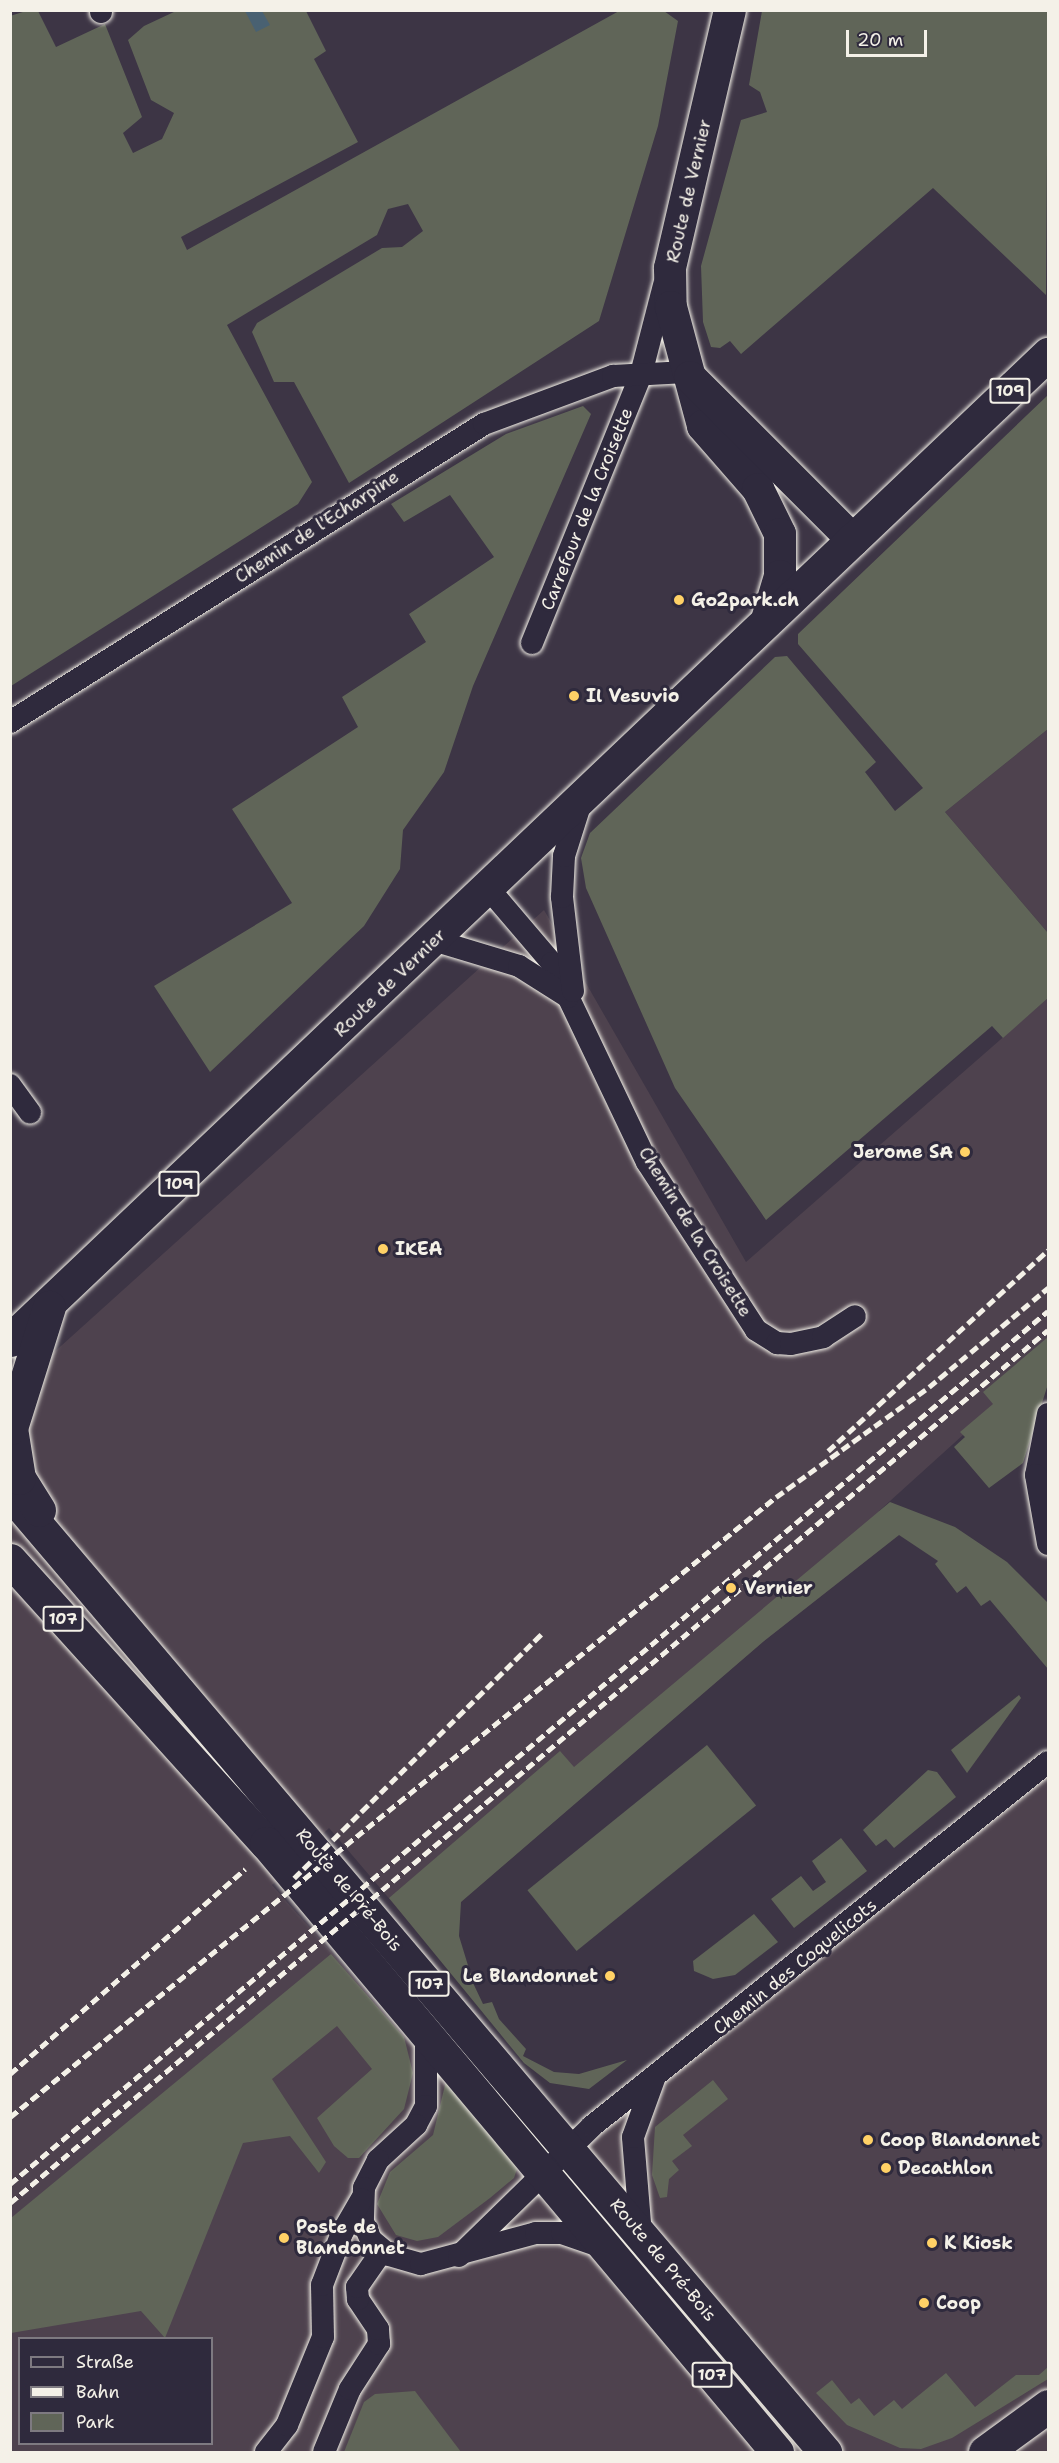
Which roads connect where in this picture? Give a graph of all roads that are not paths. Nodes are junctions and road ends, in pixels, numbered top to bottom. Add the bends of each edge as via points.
1 (730, 10) edge
2 (670, 268) junction
3 (1048, 354) edge
4 (686, 372) junction
5 (641, 374) junction
6 (853, 540) junction
7 (766, 622) junction
8 (532, 643) dead end
9 (10, 722) edge
10 (584, 795) junction
11 (488, 888) junction
12 (433, 940) junction
13 (575, 1001) junction
14 (10, 1085) edge
15 (30, 1113) dead end
16 (49, 1305) junction
17 (855, 1316) dead end
18 (10, 1340) edge
19 (1048, 1414) edge
20 (10, 1493) edge
21 (10, 1522) edge
22 (1048, 1544) edge
23 (67, 1555) junction
24 (10, 1560) edge
25 (1048, 1762) edge
26 (426, 2032) junction
27 (654, 2079) junction
28 (569, 2150) junction
29 (545, 2175) junction
30 (362, 2199) junction
31 (641, 2235) junction
32 (606, 2248) junction
33 (382, 2251) junction
34 (459, 2256) junction
35 (1048, 2406) edge
36 (820, 2445) edge
37 (769, 2446) edge
38 (982, 2451) edge
39 (266, 2452) edge
40 (324, 2452) edge
41 (846, 2452) edge

1 - 2 street, Route de Vernier
2 - 4 street, Route de Vernier via 671,307
2 - 5 street, Carrefour de la Croisette
3 - 6 main road, 109
4 - 5 street
4 - 6 street
4 - 7 street, Route de Vernier via 703,426 758,489 780,534 780,576
5 - 8 street, Carrefour de la Croisette
5 - 9 street, Chemin de l'Echarpine via 613,376 543,398 484,424
6 - 7 main road, Route de Vernier / 109
7 - 10 main road, Route de Vernier / 109
10 - 11 main road, Route de Vernier / 109
10 - 13 street via 564,856 562,897
11 - 12 main road, Route de Vernier / 109
11 - 13 street, Chemin de la Croisette via 552,963
12 - 13 street via 519,966
12 - 16 main road, Route de Vernier / 109
13 - 17 street, Chemin de la Croisette via 647,1162 756,1330 777,1343 791,1344 824,1337
14 - 15 street
16 - 18 main road, Route de Vernier / 109
16 - 23 main road via 19,1391 11,1445 19,1478
19 - 22 street via 1036,1475
20 - 23 main road, Route de Pré-Bois / 107
21 - 23 main road
23 - 28 main road, Route de Pré-Bois / 107
24 - 26 main road, Route de Pré-Bois / 107 via 266,1843
25 - 27 street, Chemin des Coquelicots
26 - 29 main road, Route de Pré-Bois / 107
26 - 30 street via 426,2106 416,2125 378,2160
27 - 28 street, Chemin des Coquelicots
27 - 31 street via 633,2137
28 - 29 street, Chemin des Coquelicots
28 - 31 main road, Route de Pré-Bois / 107
29 - 32 main road, Route de Pré-Bois / 107
29 - 34 street, Chemin des Coquelicots
30 - 33 street via 363,2222
30 - 39 street via 342,2233 322,2285 323,2337 286,2425
31 - 36 main road, Route de Pré-Bois / 107
32 - 34 street via 548,2232
32 - 37 main road, Route de Pré-Bois / 107
33 - 34 street via 411,2264
33 - 40 street via 357,2288 358,2299 378,2329 379,2344 350,2389
35 - 38 main road
36 - 41 main road

